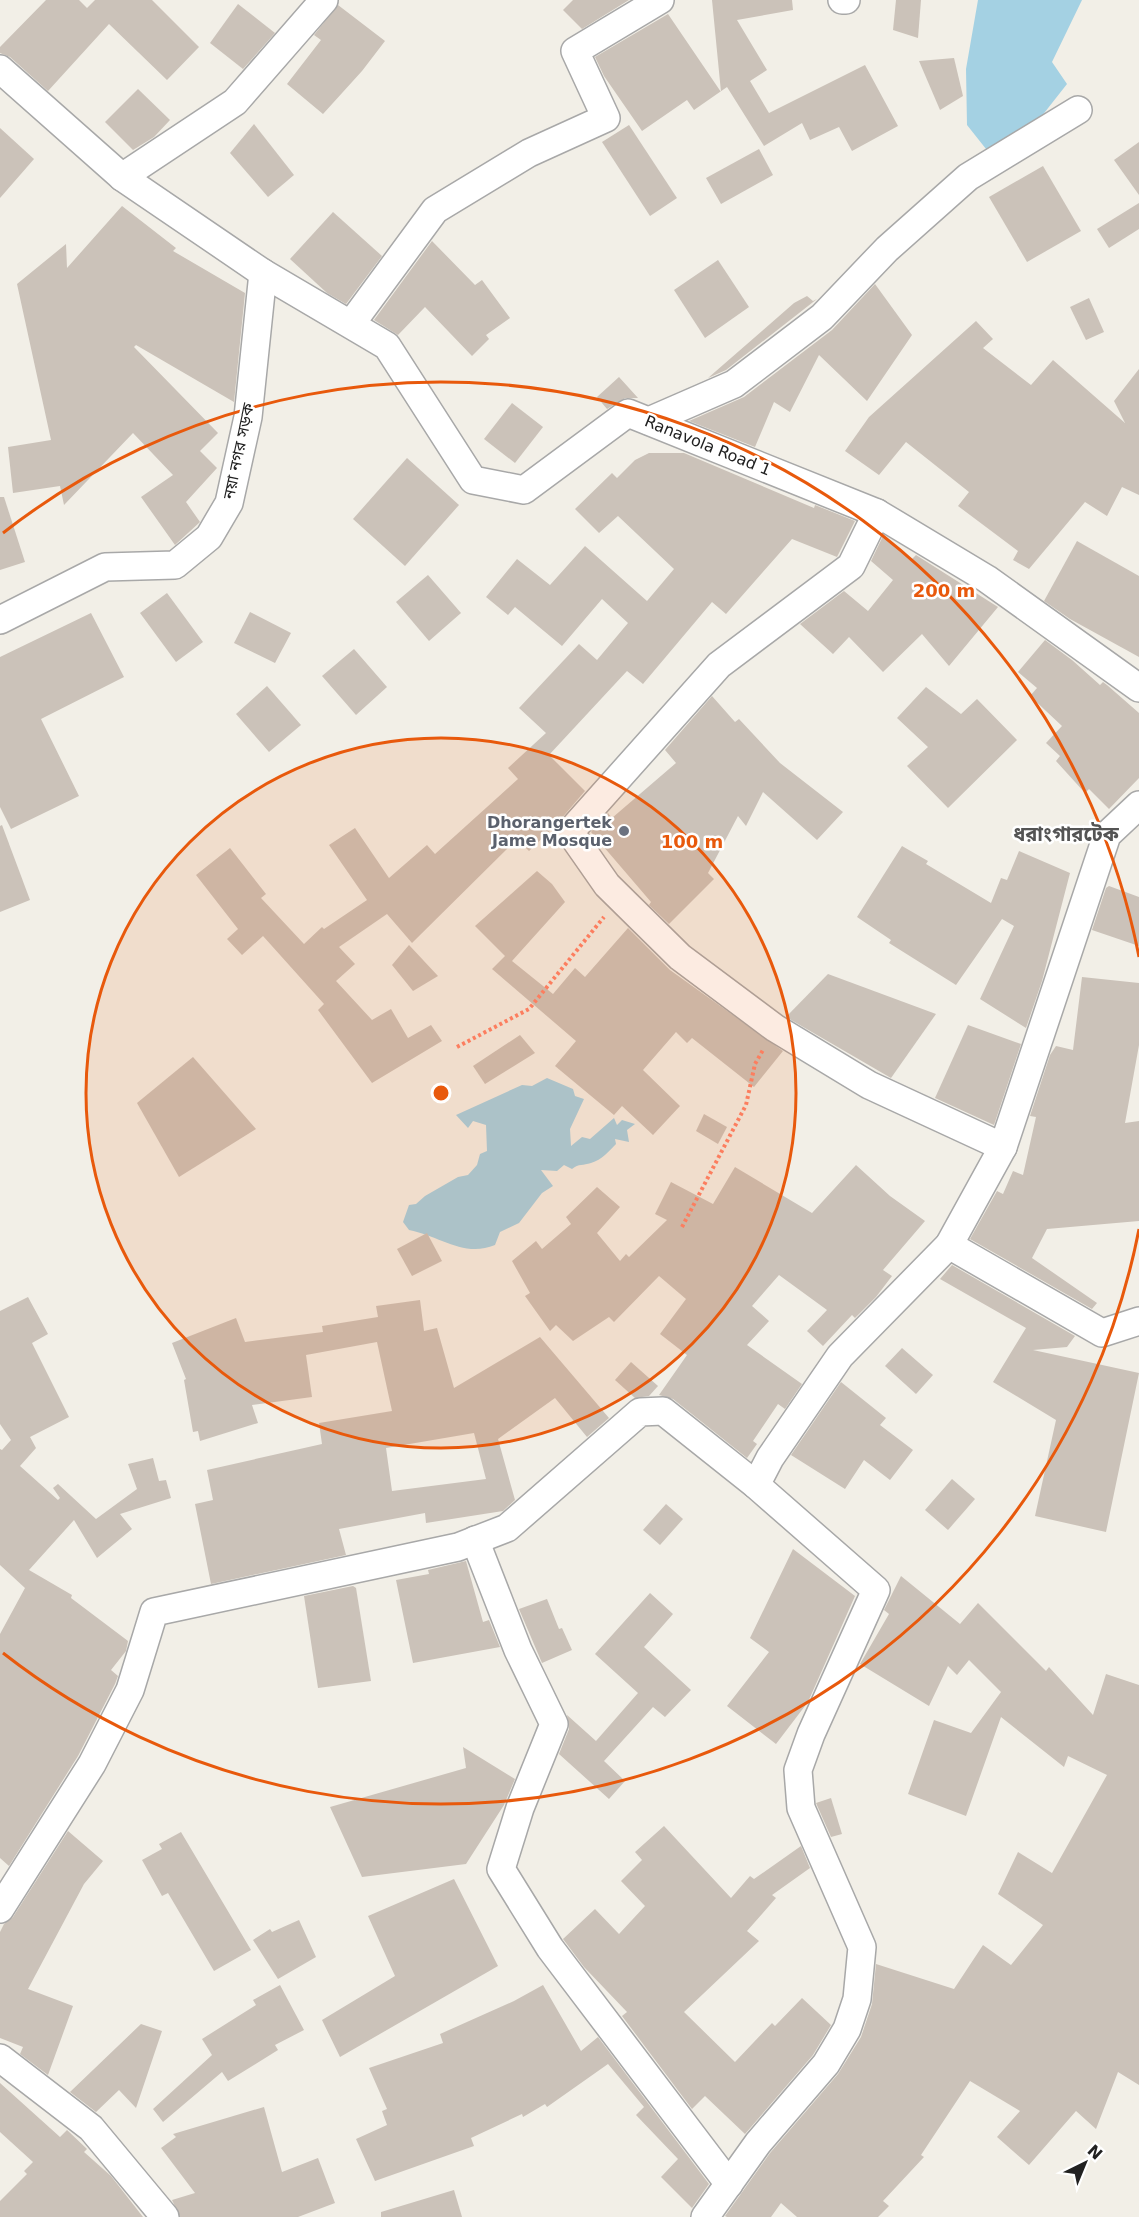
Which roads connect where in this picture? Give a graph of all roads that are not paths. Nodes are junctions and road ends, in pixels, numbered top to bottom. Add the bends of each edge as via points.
1 (324, 0) edge
2 (660, 0) edge
3 (0, 69) edge
4 (1078, 110) dead end
5 (122, 177) junction
6 (263, 273) junction
7 (351, 324) junction
8 (649, 421) junction
9 (878, 513) junction
10 (0, 620) edge
11 (1139, 688) edge
12 (1139, 805) edge
13 (1003, 1147) junction
14 (949, 1245) junction
15 (1139, 1321) edge
16 (756, 1485) junction
17 (475, 1540) junction
18 (0, 1910) edge
19 (0, 2058) edge
20 (729, 2184) junction
21 (165, 2217) edge
22 (705, 2217) edge

1 - 5 street via 235,102
2 - 7 street via 575,51 606,118 529,153 435,210
3 - 5 street, Ranavola Road 1
4 - 8 street via 968,177 887,249 822,317 735,384
5 - 6 street, Ranavola Road 1
6 - 7 street, Ranavola Road 1
6 - 10 street, নয়া নগর সড়ক via 248,417 229,503 209,537 175,565 105,567
7 - 8 street, Ranavola Road 1 via 387,346 473,480 524,490 628,413
8 - 9 street, Ranavola Road 1
9 - 11 street, Ranavola Road 1 via 987,579
9 - 13 street via 851,567 719,665 570,832 606,885 680,957 775,1028 869,1085
12 - 13 street via 1107,835
13 - 14 street
14 - 15 street via 1102,1333
14 - 16 street via 840,1356 770,1458
16 - 17 street via 663,1412 640,1412 507,1528
16 - 20 street via 876,1590 798,1770 801,1808 862,1947 857,1999 847,2029 826,2064 758,2143
17 - 18 street via 458,1547 154,1612 130,1690 97,1754
17 - 20 street via 518,1650 554,1724 520,1808 501,1869 550,1948
19 - 21 street via 91,2128
20 - 22 street

